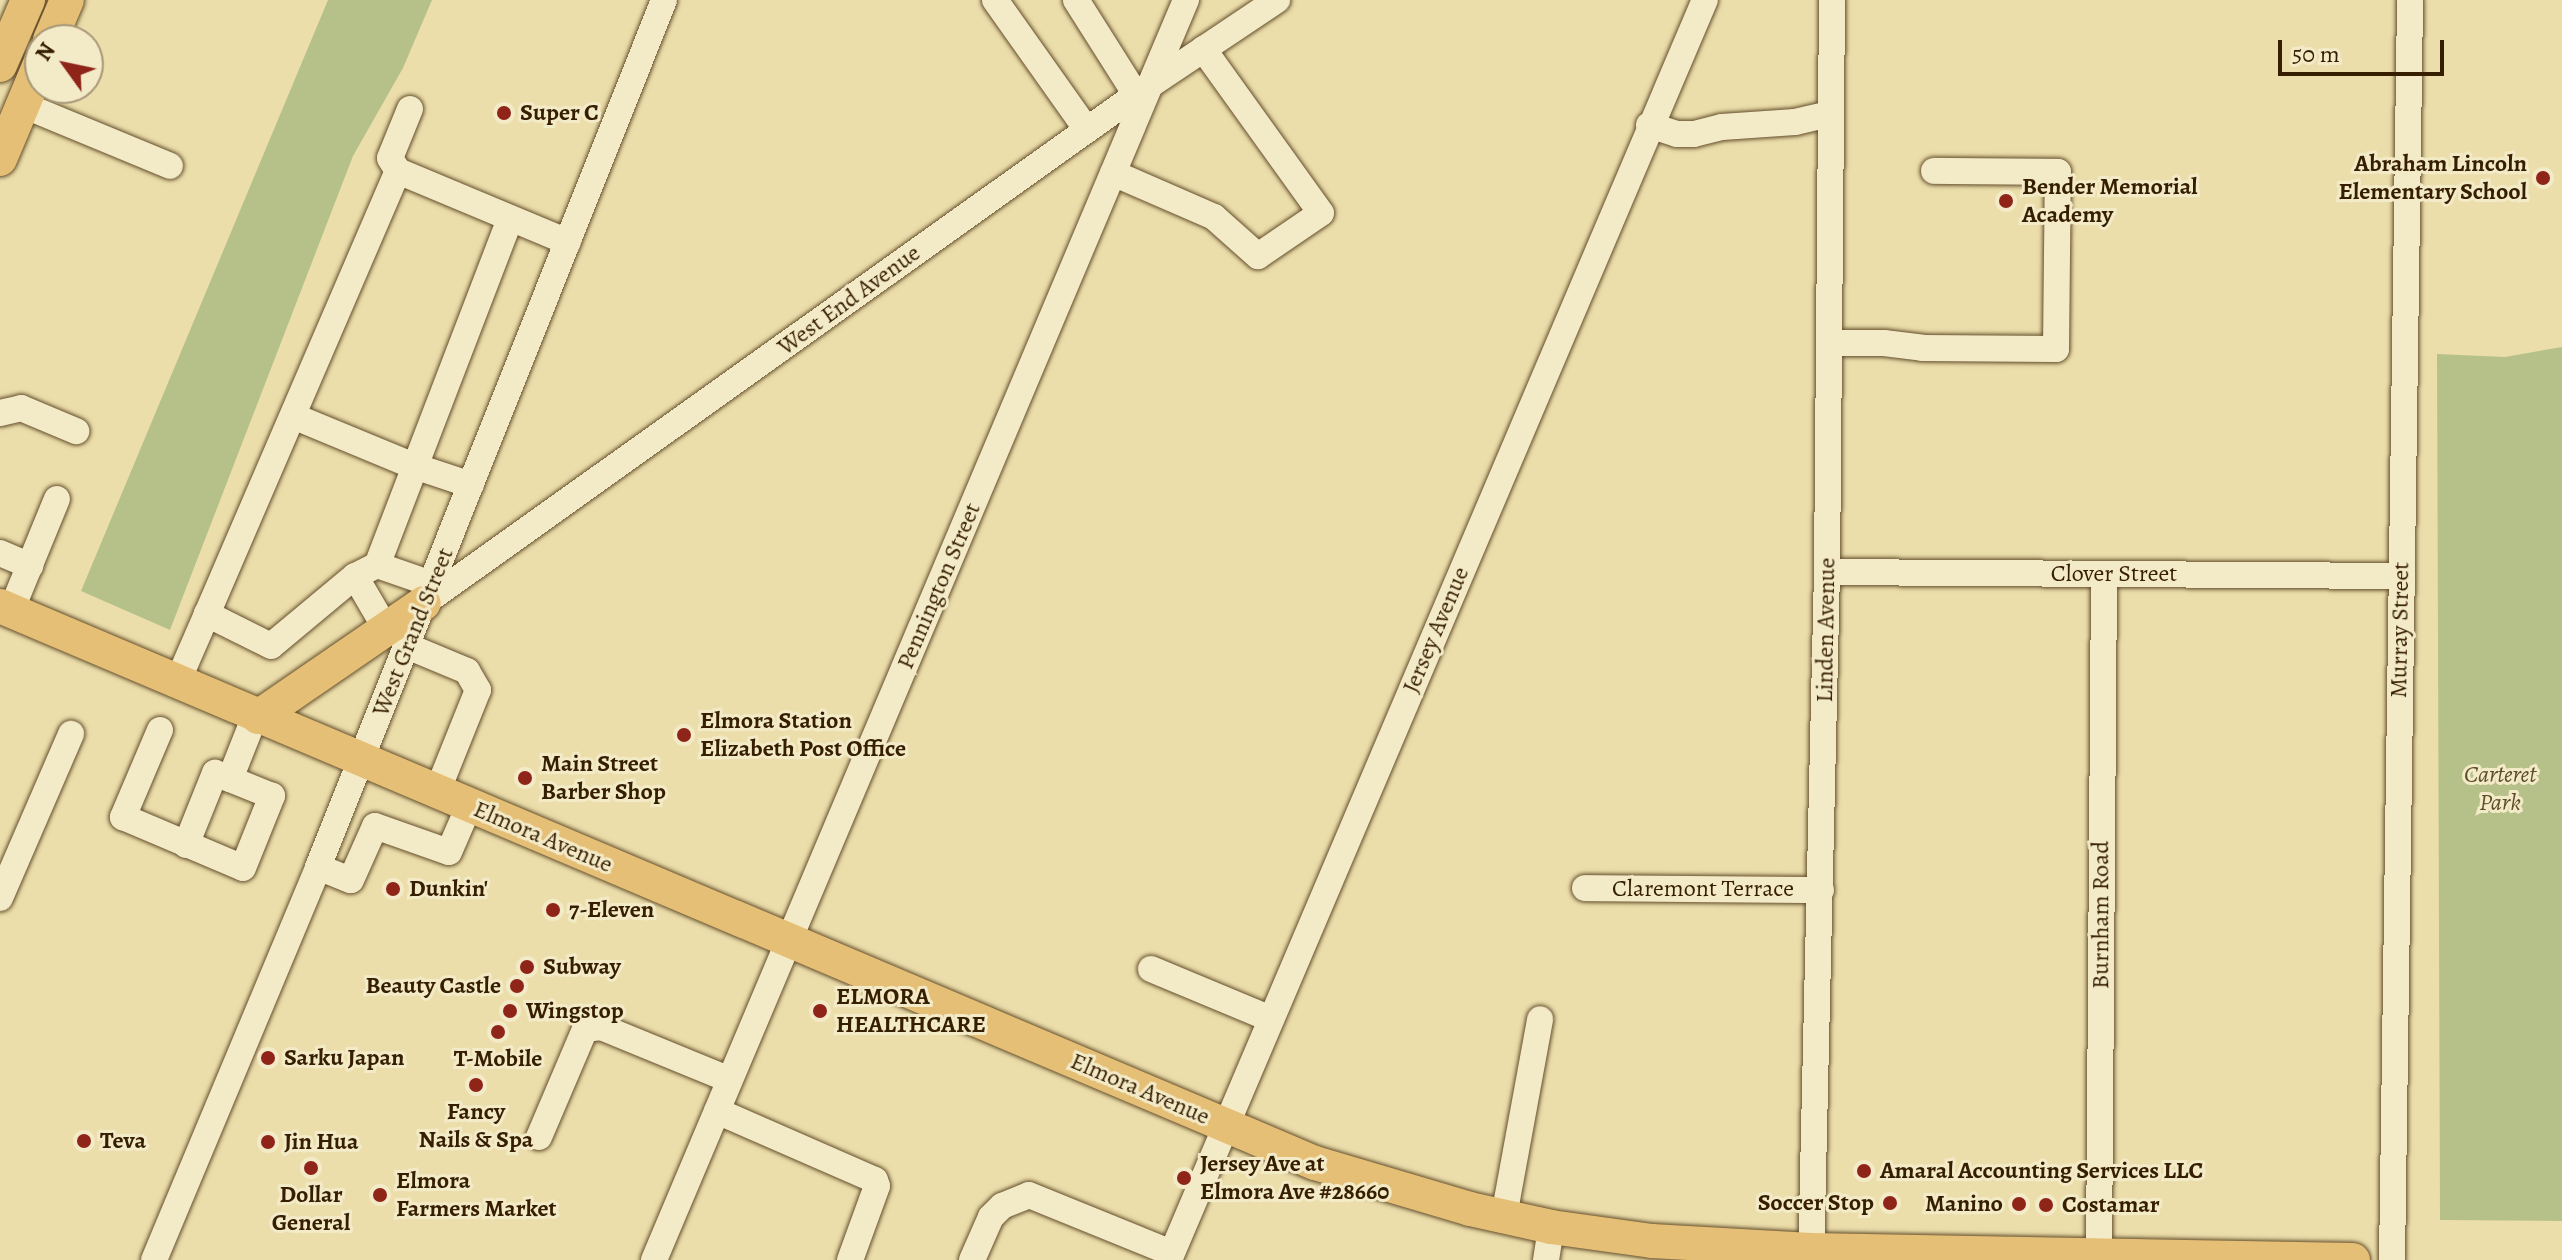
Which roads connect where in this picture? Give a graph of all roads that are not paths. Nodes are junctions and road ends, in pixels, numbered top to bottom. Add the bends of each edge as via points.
1 (28, 0) edge
2 (67, 0) edge
3 (664, 0) edge
4 (995, 0) edge
5 (1076, 0) edge
6 (1186, 0) edge
7 (1277, 0) edge
8 (1705, 0) edge
9 (1832, 0) edge
10 (2410, 0) edge
11 (57, 24) edge
12 (1203, 49) junction
13 (0, 65) edge
14 (1143, 90) junction
15 (23, 105) joint
16 (410, 109) dead end
17 (1831, 114) junction
18 (1649, 125) junction
19 (1087, 130) junction
20 (3, 145) edge
21 (170, 166) dead end
22 (398, 171) junction
23 (1934, 171) dead end
24 (1113, 173) junction
25 (510, 219) junction
26 (568, 242) junction
27 (1829, 343) junction
28 (0, 413) edge
29 (293, 416) junction
30 (76, 431) dead end
31 (414, 466) junction
32 (471, 485) junction
33 (57, 499) dead end
34 (0, 553) edge
35 (30, 566) junction
36 (366, 571) junction
37 (1827, 572) junction
38 (2104, 574) junction
39 (2401, 576) junction
40 (428, 594) junction
41 (6, 609) edge
42 (207, 614) junction
43 (397, 637) junction
44 (177, 683) junction
45 (256, 716) junction
46 (160, 730) dead end
47 (71, 734) dead end
48 (361, 760) junction
49 (230, 779) junction
50 (437, 792) junction
51 (469, 806) junction
52 (340, 812) junction
53 (375, 826) junction
54 (186, 845) junction
55 (318, 867) junction
56 (1585, 888) dead end
57 (1821, 890) junction
58 (0, 898) edge
59 (789, 940) junction
60 (1151, 969) dead end
61 (1271, 1019) junction
62 (1540, 1019) dead end
63 (730, 1080) junction
64 (717, 1111) junction
65 (1226, 1125) junction
66 (539, 1137) dead end
67 (1504, 1216) junction
68 (1549, 1244) edge
69 (1811, 1255) edge
70 (1170, 1256) edge
71 (2099, 1256) junction
72 (154, 1260) edge
73 (654, 1260) edge
74 (850, 1260) edge
75 (972, 1260) edge
76 (2353, 1260) edge
77 (2392, 1260) edge

1 - 13 main road
2 - 11 main road
3 - 26 street, West Grand Street
4 - 19 street
5 - 14 street
6 - 14 street, Pennington Street
7 - 12 street, West End Avenue
8 - 18 street, Jersey Avenue
9 - 17 street, Linden Avenue
10 - 39 street, Murray Street
12 - 14 street, West End Avenue
12 - 24 street via 1321,213 1258,256 1214,217
14 - 19 street, West End Avenue
14 - 24 street, Pennington Street
15 - 20 main road
15 - 21 street
16 - 22 street via 390,158
17 - 18 street via 1694,134
17 - 27 street, Linden Avenue
18 - 61 street, Jersey Avenue
19 - 40 street, West End Avenue
22 - 25 street
22 - 29 street
23 - 27 street via 2058,172 2056,349
24 - 59 street, Pennington Street
25 - 26 street
25 - 31 street
26 - 32 street, West Grand Street
27 - 37 street, Linden Avenue
28 - 30 street via 21,408
29 - 31 street
29 - 42 street
31 - 32 street
31 - 36 street
32 - 40 street, West Grand Street
33 - 35 street
34 - 35 street
35 - 41 street
36 - 40 street
36 - 42 street via 271,646
36 - 43 street
37 - 38 street, Clover Street
37 - 57 street, Linden Avenue
38 - 39 street, Clover Street
38 - 71 street, Burnham Road
39 - 77 street, Murray Street
40 - 43 main road
41 - 44 main road, Elmora Avenue
42 - 44 street
43 - 45 main road
43 - 48 street, West Grand Street
43 - 50 street via 467,671 478,690
44 - 45 main road, Elmora Avenue
45 - 48 main road, Elmora Avenue
45 - 49 street
46 - 54 street via 123,817
47 - 58 street
48 - 50 main road, Elmora Avenue
48 - 52 street, West Grand Street
49 - 54 street via 215,773
49 - 54 street via 272,796 243,868
50 - 51 main road, Elmora Avenue
51 - 53 street via 449,852
51 - 59 main road, Elmora Avenue
52 - 53 street
52 - 55 street, West Grand Street
53 - 55 street via 351,880
55 - 72 street, West Grand Street
56 - 57 street, Claremont Terrace
57 - 69 street, Linden Avenue
59 - 63 street, Pennington Street
59 - 65 main road, Elmora Avenue
60 - 61 street
61 - 65 street, Jersey Avenue
62 - 67 street
63 - 64 street, Pennington Street
63 - 66 street via 601,1027 585,1029
64 - 73 street, Pennington Street
64 - 74 street via 875,1180
65 - 67 main road, Elmora Avenue via 1315,1163
65 - 70 street, Jersey Avenue
67 - 68 main road, Elmora Avenue
68 - 69 main road, Elmora Avenue via 1652,1241
69 - 71 main road, Elmora Avenue
70 - 75 street via 1029,1195 1002,1206 991,1217
71 - 76 main road, Elmora Avenue

